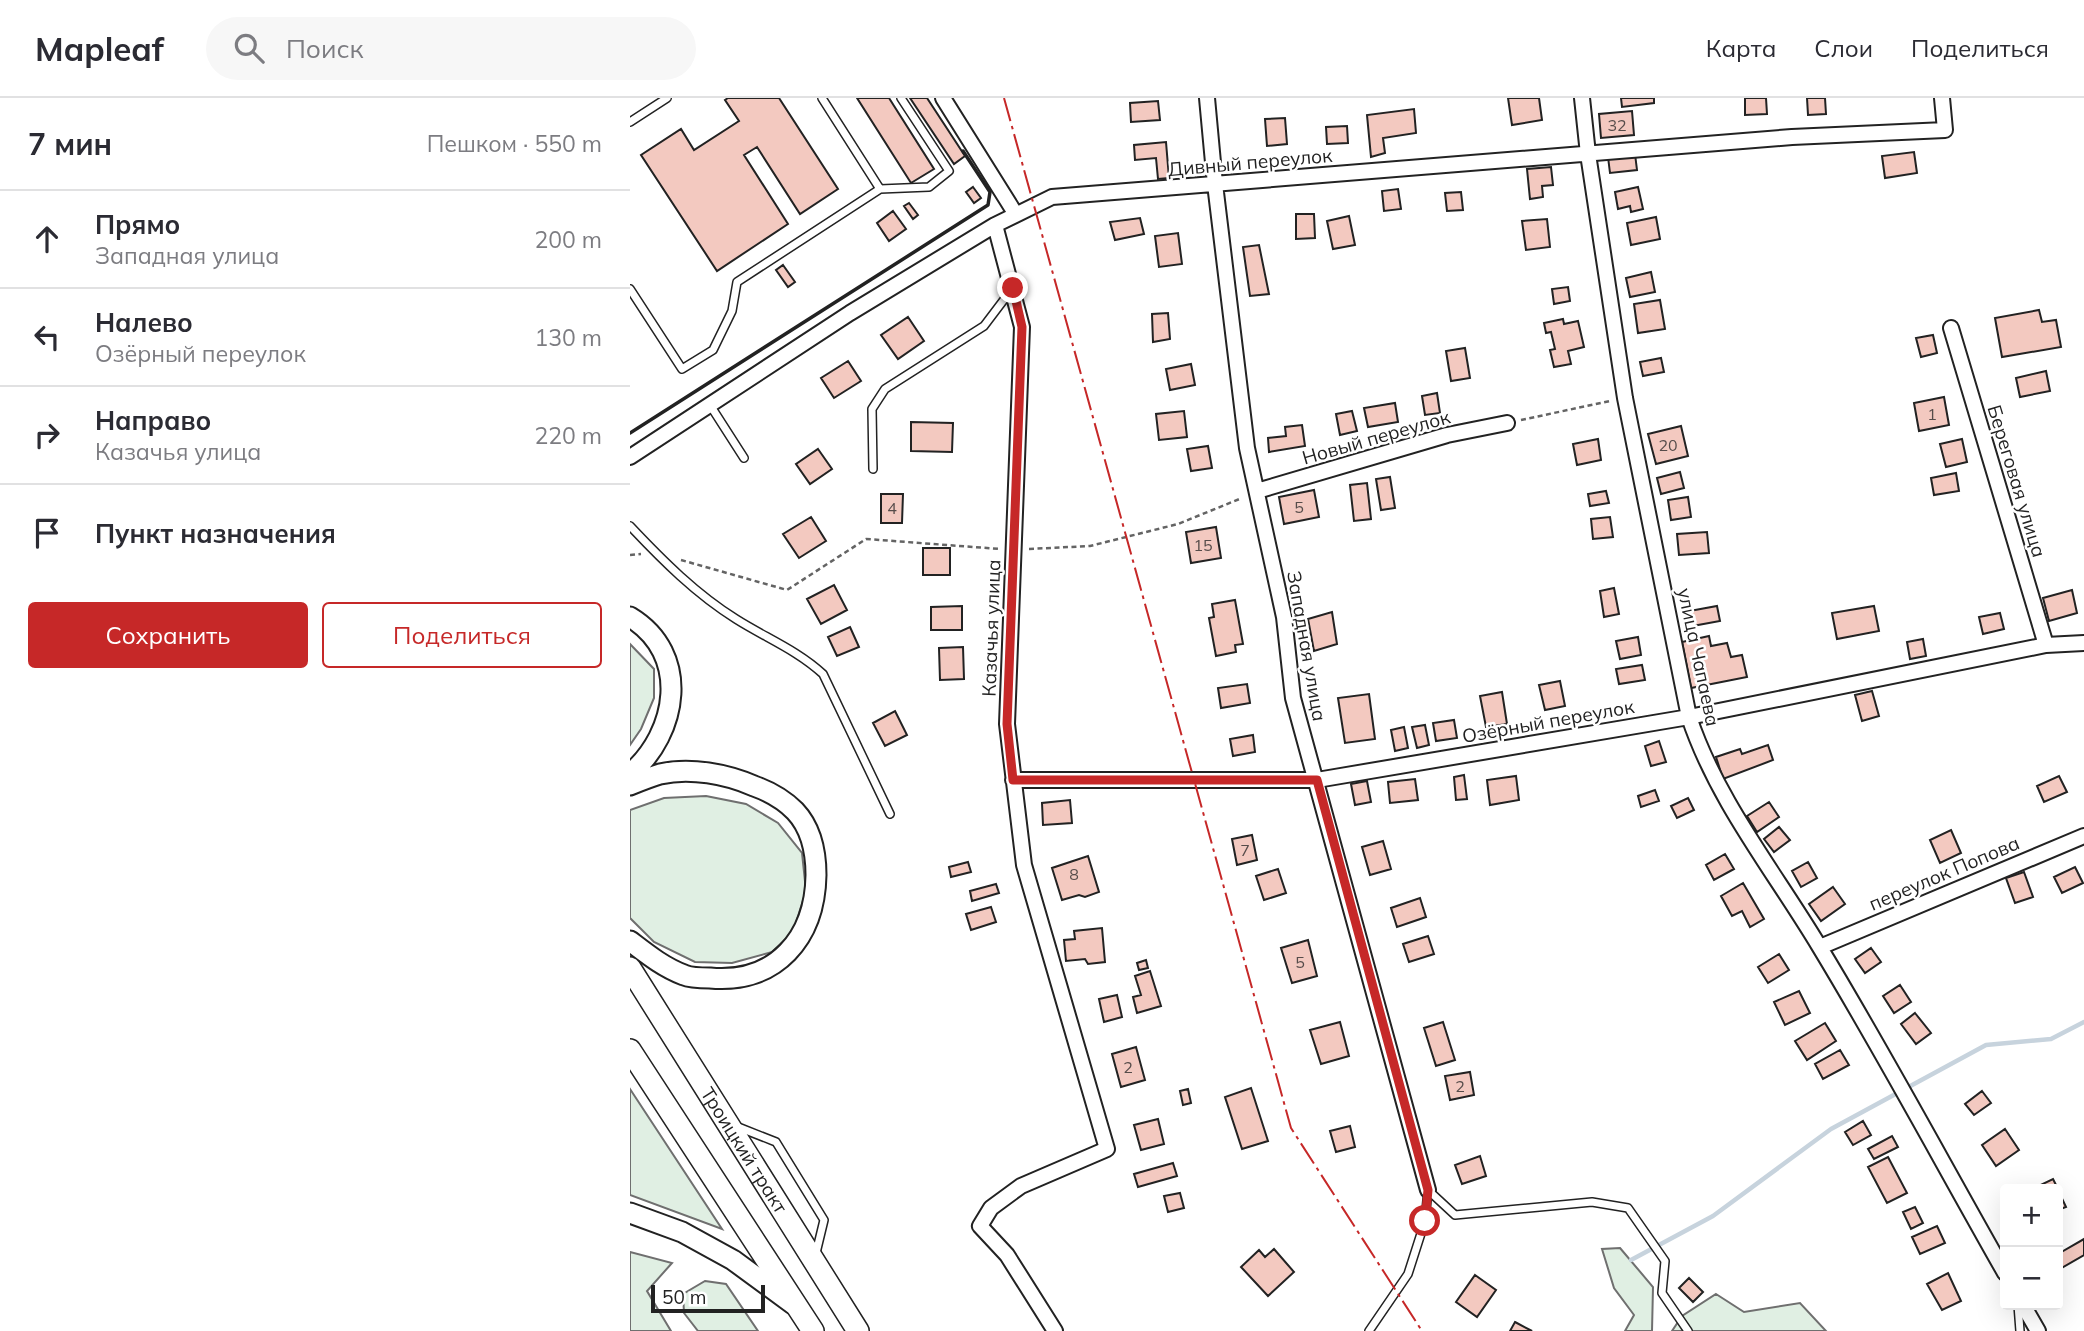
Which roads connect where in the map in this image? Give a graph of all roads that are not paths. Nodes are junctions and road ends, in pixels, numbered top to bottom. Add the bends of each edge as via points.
1 (667, 98) edge
2 (822, 98) edge
3 (901, 98) edge
4 (943, 98) edge
5 (1207, 98) edge
6 (1582, 98) edge
7 (1942, 98) edge
8 (630, 122) edge
9 (1588, 154) junction
10 (1215, 184) junction
11 (880, 189) junction
12 (1015, 214) junction
13 (995, 225) junction
14 (1013, 288) junction
15 (630, 289) edge
16 (1951, 328) dead end
17 (710, 405) junction
18 (1507, 423) road end
19 (630, 457) edge
20 (744, 458) dead end
21 (873, 469) dead end
22 (1257, 491) junction
23 (630, 526) edge
24 (630, 617) edge
25 (2084, 643) edge
26 (2046, 645) junction
27 (1689, 717) junction
28 (630, 774) edge
29 (1013, 780) junction
30 (1317, 780) junction
31 (630, 785) edge
32 (890, 814) dead end
33 (2084, 836) edge
34 (630, 941) edge
35 (1820, 947) junction
36 (630, 968) edge
37 (630, 1049) edge
38 (727, 1122) junction
39 (1428, 1190) junction
40 (630, 1213) edge
41 (814, 1261) junction
42 (2000, 1264) edge
43 (797, 1307) junction
44 (2018, 1310) edge
45 (2026, 1310) edge
46 (813, 1331) edge
47 (858, 1331) edge
48 (1055, 1331) edge
49 (1369, 1331) edge
50 (1688, 1331) edge
51 (2020, 1331) edge
52 (2038, 1331) edge

1 - 8 lane
2 - 11 lane
3 - 11 lane via 949,171 929,187
4 - 12 street
5 - 10 street, Западная улица
6 - 9 street, улица Чапаева
7 - 9 street, Дивный переулок via 1945,131 1792,137
9 - 10 street, Дивный переулок
9 - 27 street, улица Чапаева via 1625,398
10 - 12 street, Дивный переулок via 1052,197
10 - 22 street, Западная улица via 1247,448
11 - 15 lane via 737,282 732,311 713,350 682,369
12 - 13 street, Дивный переулок
13 - 14 street, Казачья улица
13 - 17 street, Дивный переулок
14 - 21 lane via 984,326 885,389 872,409
14 - 29 street, Казачья улица via 1022,327 1007,724
16 - 26 street, Береговая улица
17 - 19 street, Дивный переулок
17 - 20 lane
18 - 22 street, Новый переулок via 1447,435
22 - 30 street, Западная улица via 1284,617 1293,698
23 - 32 lane via 693,588 735,619 804,657 823,674
24 - 28 main road via 642,624 661,650 670,674 672,699 666,724 644,762
25 - 26 street, Озёрный переулок
26 - 27 street, Озёрный переулок
27 - 30 street, Озёрный переулок
27 - 35 street, улица Чапаева via 1717,784
29 - 30 street, Озёрный переулок
29 - 48 street, Казачья улица via 1024,864 1107,1149 1021,1186 991,1208 980,1226 1007,1255
30 - 39 street, Западная улица
31 - 34 main road via 662,774 736,778 769,792 794,811 809,832 816,859 814,907 806,929 790,951 762,971 729,980 686,976
33 - 35 street, переулок Попова
35 - 42 street, улица Чапаева
36 - 38 main road, Троицкий тракт
37 - 43 main road, Троицкий тракт
38 - 41 main road, Троицкий тракт
38 - 41 lane via 776,1142 824,1220
39 - 49 lane via 1425,1221 1408,1275
39 - 50 lane via 1455,1215 1591,1202 1628,1208 1665,1261 1662,1293
40 - 43 main road via 682,1232 733,1260
41 - 47 main road, Троицкий тракт
43 - 46 main road, Троицкий тракт
44 - 51 lane
45 - 52 street

